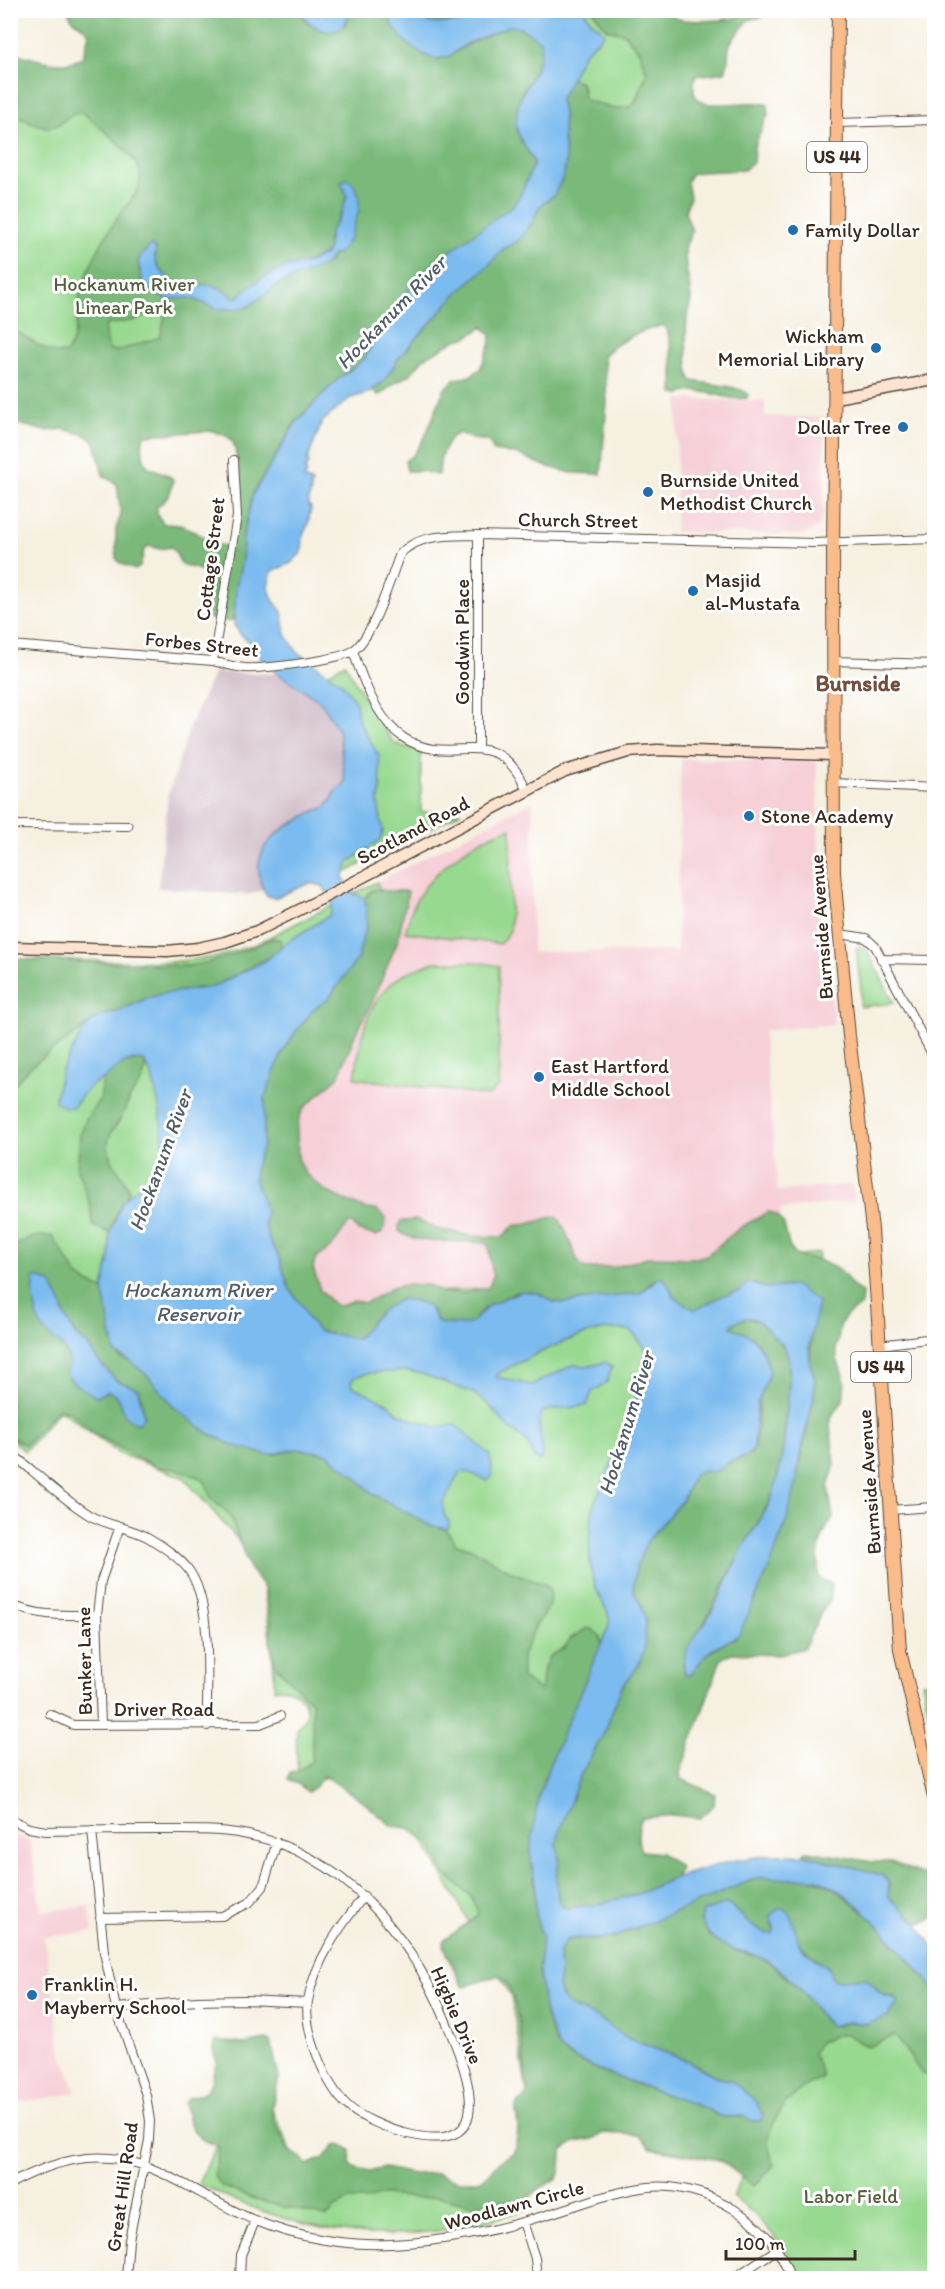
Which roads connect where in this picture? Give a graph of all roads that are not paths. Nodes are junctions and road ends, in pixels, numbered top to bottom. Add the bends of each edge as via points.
1 (838, 10) edge
2 (934, 120) edge
3 (838, 123) junction
4 (934, 380) edge
5 (835, 398) junction
6 (234, 460) dead end
7 (478, 535) junction
8 (934, 539) edge
9 (833, 541) junction
10 (10, 645) edge
11 (353, 651) junction
12 (213, 661) junction
13 (833, 661) junction
14 (934, 664) edge
15 (478, 749) junction
16 (834, 755) junction
17 (834, 783) junction
18 (934, 788) edge
19 (527, 790) junction
20 (10, 825) edge
21 (128, 826) dead end
22 (840, 934) junction
23 (10, 947) edge
24 (881, 959) junction
25 (934, 960) edge
26 (934, 1058) edge
27 (934, 1338) edge
28 (880, 1344) junction
29 (10, 1452) edge
30 (934, 1507) edge
31 (890, 1510) junction
32 (120, 1526) junction
33 (10, 1604) edge
34 (97, 1615) junction
35 (50, 1714) dead end
36 (280, 1716) dead end
37 (101, 1725) junction
38 (207, 1726) junction
39 (934, 1798) edge
40 (10, 1819) edge
41 (92, 1830) junction
42 (277, 1842) junction
43 (364, 1896) junction
44 (100, 1918) junction
45 (307, 2004) junction
46 (116, 2008) junction
47 (144, 2165) junction
48 (10, 2184) edge
49 (255, 2221) junction
50 (523, 2222) junction
51 (776, 2250) junction
52 (126, 2278) edge
53 (240, 2278) edge
54 (537, 2278) edge
55 (734, 2278) edge
56 (790, 2278) edge

1 - 3 main road, Burnside Avenue / US 44
2 - 3 street
3 - 5 main road, Burnside Avenue / US 44
4 - 5 main road
5 - 9 main road, Burnside Avenue / US 44
6 - 12 street, Cottage Street via 237,516
7 - 9 street, Church Street
7 - 11 street, Church Street via 425,539 408,545 400,554 366,637
7 - 15 street, Goodwin Place
8 - 9 street, Church Street
9 - 13 main road, Burnside Avenue / US 44
10 - 12 street, Forbes Street
11 - 12 street, Forbes Street via 270,667 244,668
11 - 15 street via 373,699 393,729 405,739 424,747
13 - 14 street
13 - 16 main road, Burnside Avenue / US 44
15 - 19 street via 506,758
16 - 17 main road, Burnside Avenue / US 44
16 - 19 main road, Scotland Road via 638,751 565,771
17 - 18 street
17 - 22 main road, Burnside Avenue / US 44 via 834,873
19 - 23 main road, Scotland Road via 257,931 198,948 167,951
20 - 21 street
22 - 24 street via 866,938
22 - 28 main road, Burnside Avenue / US 44 via 872,1228
24 - 25 street
24 - 26 street
27 - 28 street
28 - 31 main road, Burnside Avenue / US 44
29 - 32 street via 84,1512
30 - 31 street
31 - 39 main road, Burnside Avenue / US 44 via 900,1650
32 - 34 street, Bunker Lane via 101,1581
32 - 38 street via 147,1536 189,1570 206,1623
33 - 34 street via 27,1612
34 - 37 street, Bunker Lane
35 - 37 street, Driver Road via 73,1725
36 - 38 street, Driver Road via 260,1724
37 - 38 street, Driver Road
40 - 41 street via 37,1830
41 - 42 street, Higbie Drive via 212,1830
41 - 44 street, Great Hill Road
42 - 43 street, Higbie Drive via 328,1867
42 - 44 street via 263,1887 249,1903 222,1916
43 - 45 street, Higbie Drive via 324,1953
43 - 45 street, Higbie Drive via 417,1962 436,1997 468,2087 471,2108 465,2125 450,2136 426,2137 392,2131 348,2106 321,2069 311,2038
44 - 46 street, Great Hill Road
45 - 46 street via 197,2001
46 - 47 street, Great Hill Road via 146,2095 150,2121
47 - 48 street, Woodlawn Circle via 108,2158 71,2159 40,2168
47 - 49 street, Woodlawn Circle
47 - 52 street, Great Hill Road via 129,2240
49 - 50 street, Woodlawn Circle via 295,2234 389,2244 444,2241
49 - 53 street via 241,2255
50 - 51 street, Woodlawn Circle via 605,2197 649,2187 672,2188 698,2193 744,2214
50 - 54 street
51 - 55 street
51 - 56 street, Woodlawn Circle

